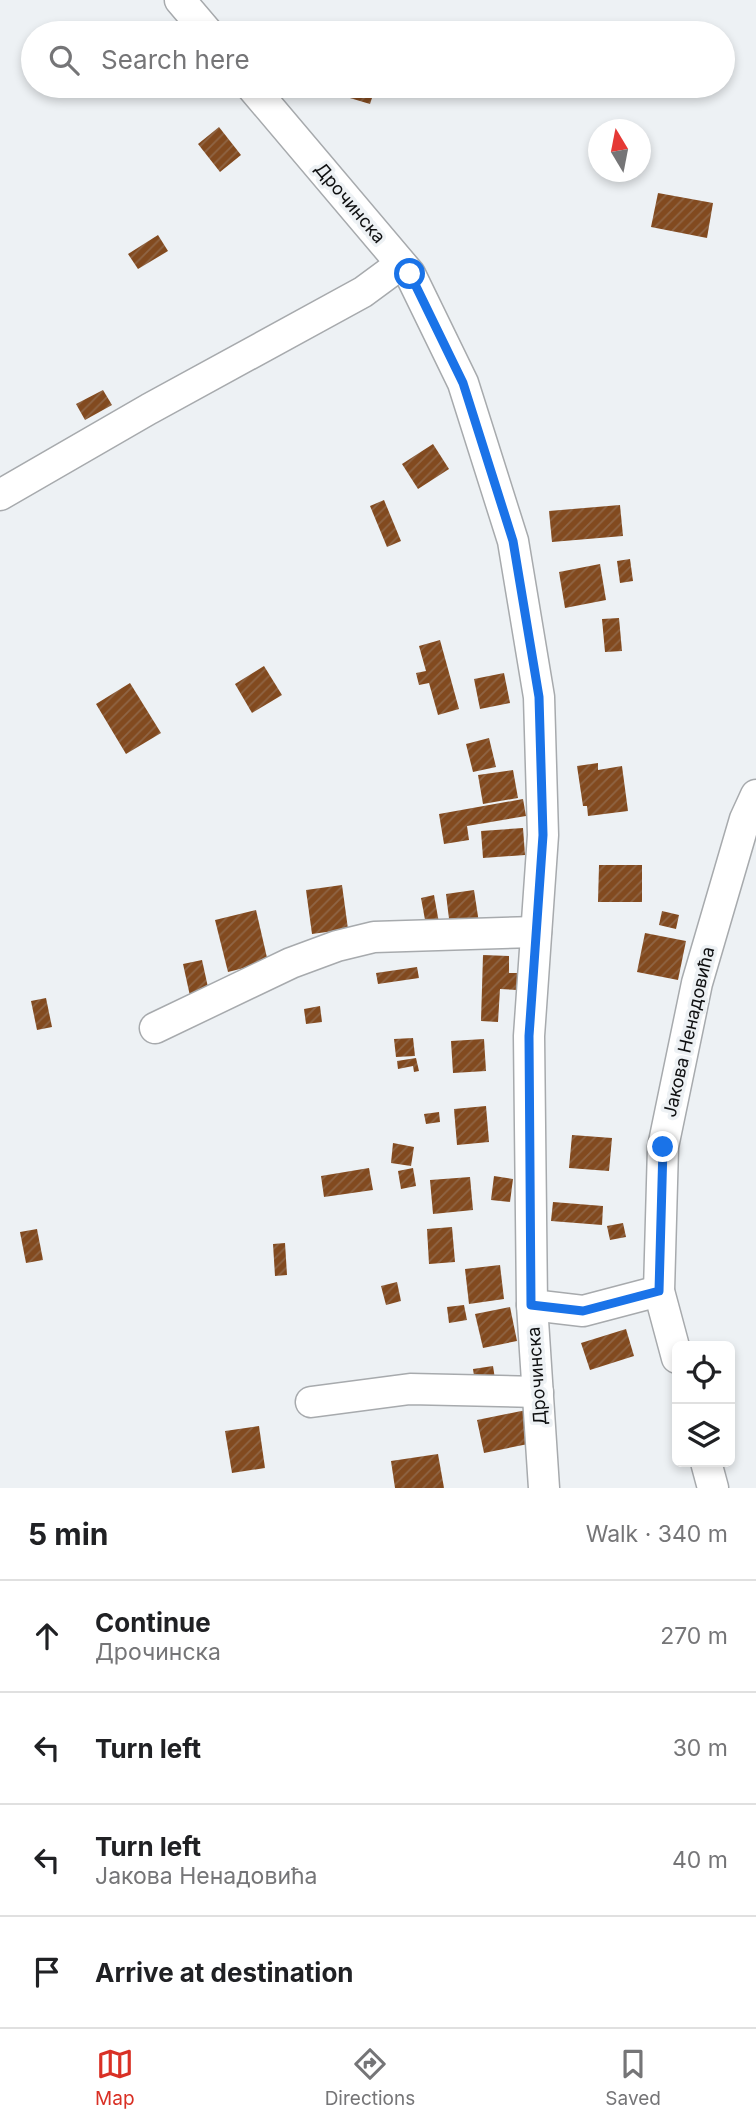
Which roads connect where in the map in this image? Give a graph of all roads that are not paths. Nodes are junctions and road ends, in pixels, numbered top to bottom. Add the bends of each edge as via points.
1 (180, 0) edge
2 (198, 21) edge
3 (261, 98) edge
4 (401, 264) junction
5 (0, 495) edge
6 (756, 795) edge
7 (536, 932) junction
8 (155, 1028) dead end
9 (659, 1291) junction
10 (531, 1305) junction
11 (673, 1341) edge
12 (538, 1392) junction
13 (311, 1402) dead end
14 (707, 1467) edge
15 (544, 1488) edge
16 (713, 1488) edge

1 - 2 street
3 - 4 street, Дрочинска
4 - 5 street via 363,292
4 - 7 street, Дрочинска via 463,383 513,541 539,697 543,835
6 - 9 street, Јакова Ненадовића via 697,983 663,1147
7 - 8 street via 374,937 350,943 291,963
7 - 10 street, Дрочинска via 529,1036
9 - 10 street via 583,1311
9 - 11 street, Јакова Ненадовића
10 - 12 street, Дрочинска
12 - 13 street via 410,1389
12 - 15 street, Дрочинска
14 - 16 street

